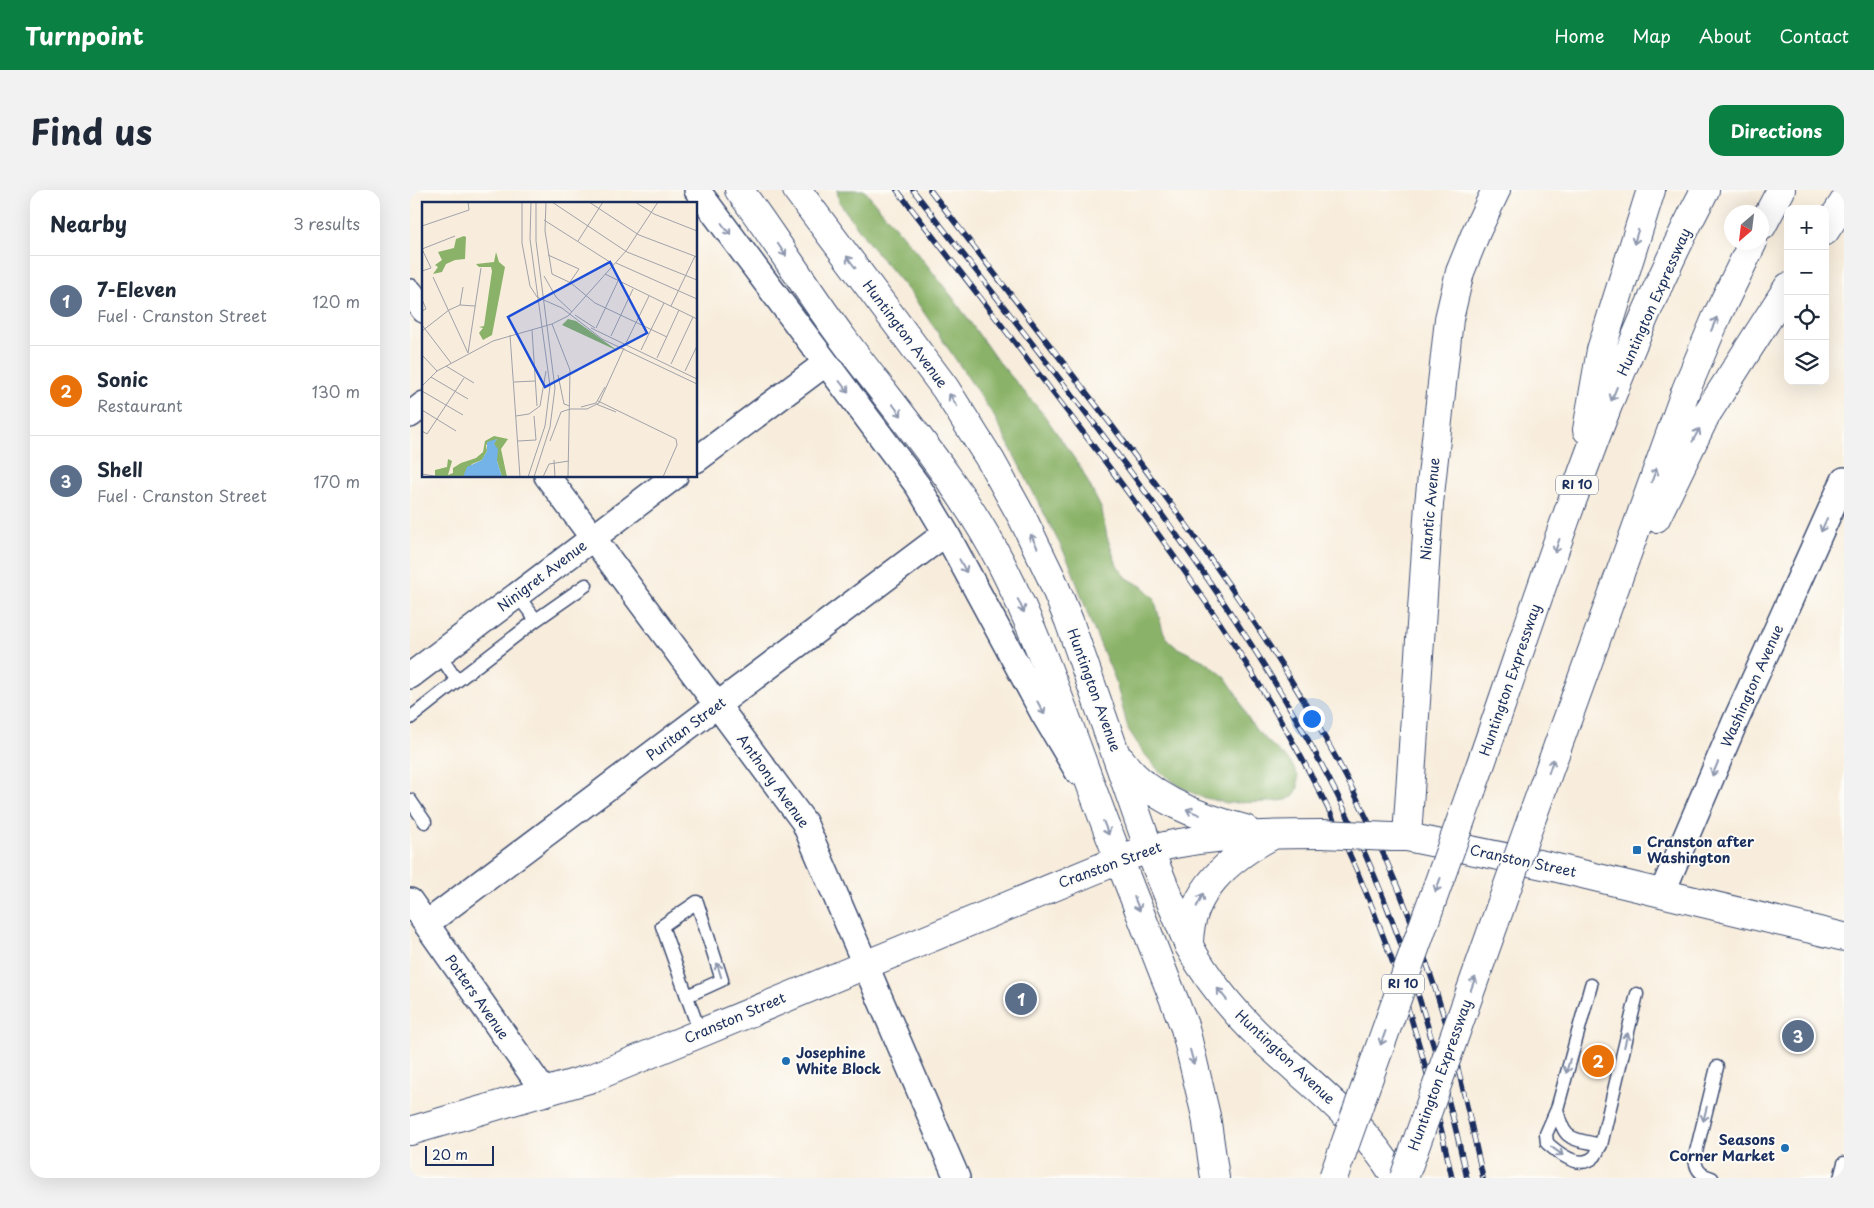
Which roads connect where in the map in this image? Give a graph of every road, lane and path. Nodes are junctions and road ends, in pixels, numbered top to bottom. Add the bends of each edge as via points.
1 (797, 190) edge
2 (1496, 190) edge
3 (1651, 190) edge
4 (1705, 190) edge
5 (1781, 190) edge
6 (745, 192) edge
7 (696, 197) edge
8 (1844, 202) edge
9 (1769, 213) edge
10 (1829, 225) edge
11 (1749, 250) edge
12 (410, 292) edge
13 (1784, 293) edge
14 (422, 307) edge
15 (826, 363) junction
16 (422, 406) edge
17 (410, 415) edge
18 (698, 459) edge
19 (548, 478) edge
20 (672, 478) edge
21 (1844, 480) edge
22 (1577, 486) junction
23 (946, 533) junction
24 (593, 538) junction
25 (586, 585) dead end
26 (517, 595) junction
27 (536, 620) junction
28 (439, 654) junction
29 (410, 676) edge
30 (458, 681) junction
31 (1573, 702) junction
32 (718, 705) junction
33 (410, 718) edge
34 (1117, 755) junction
35 (410, 800) edge
36 (1096, 803) junction
37 (425, 822) dead end
38 (1274, 834) junction
39 (1399, 837) junction
40 (1150, 849) junction
41 (1119, 859) junction
42 (1662, 893) junction
43 (410, 901) edge
44 (426, 924) junction
45 (1844, 937) edge
46 (1189, 946) junction
47 (865, 964) junction
48 (1591, 985) dead end
49 (1637, 994) dead end
50 (687, 996) junction
51 (700, 1033) junction
52 (1717, 1067) dead end
53 (545, 1093) junction
54 (1557, 1109) junction
55 (410, 1131) edge
56 (1601, 1144) junction
57 (1844, 1163) edge
58 (957, 1178) edge
59 (1215, 1178) edge
60 (1334, 1178) edge
61 (1396, 1178) edge
62 (1404, 1178) edge
63 (1712, 1178) edge
64 (1840, 1178) edge

34 -> 1 main road, Huntington Avenue via 1051,577 995,468 933,371
2 - 39 main road, Niantic Avenue via 1460,272 1449,319
3 -> 22 main road via 1601,350
4 -> 22 main road, Huntington Expressway / RI 10 via 1631,350
5 - 9 main road
6 -> 36 main road via 826,316 952,484 989,542 1037,640
7 -> 15 street
8 - 10 main road
31 -> 11 main road, Huntington Expressway via 1686,390
12 - 14 street
31 -> 13 main road via 1691,444 1728,379
15 - 18 street
15 -> 23 street via 907,470
16 - 17 street
19 - 24 street, Anthony Avenue
20 - 24 street, Ninigret Avenue
21 -> 42 street, Washington Avenue
22 -> 60 main road, Huntington Expressway / RI 10, bridge
23 - 32 street, Puritan Street
23 -> 36 street via 1035,699
24 - 26 street, Ninigret Avenue
24 - 32 street, Anthony Avenue
25 - 27 lane
26 - 27 lane
26 - 28 street, Ninigret Avenue
27 - 30 lane
28 - 29 street, Ninigret Avenue
28 - 30 lane
30 - 33 lane
62 -> 31 main road, Huntington Expressway, bridge
32 - 44 street, Puritan Street
32 - 47 street, Anthony Avenue via 804,822
38 -> 34 main road via 1216,820 1168,800 1140,781
34 - 40 main road, Huntington Avenue
35 - 37 lane
36 -> 41 main road
38 - 39 main road, Cranston Street, bridge
38 - 40 main road, Cranston Street via 1208,838
46 -> 38 main road via 1192,920 1207,887 1237,857
39 - 42 main road, Cranston Street via 1553,866
40 - 41 main road, Cranston Street
40 - 46 main road, Huntington Avenue
41 - 47 main road, Cranston Street
41 -> 59 main road via 1185,1028 1206,1116
42 - 45 main road, Cranston Street
43 - 44 street, Potters Avenue
44 - 53 street, Potters Avenue
61 -> 46 main road, Huntington Avenue via 1375,1146 1348,1117 1238,1014
47 - 51 main road, Cranston Street
47 - 58 street, Anthony Avenue
48 -> 54 lane
56 -> 49 lane
50 -> 50 lane via 722,980 698,902 662,926
50 - 51 lane
51 - 53 main road, Cranston Street via 592,1078
52 -> 63 lane via 1695,1156 1695,1165 1700,1173
53 - 55 main road, Cranston Street
54 - 56 lane via 1563,1132 1569,1137
54 -> 56 lane via 1546,1134 1547,1143 1561,1155 1575,1161 1585,1160 1594,1156
57 - 64 lane

